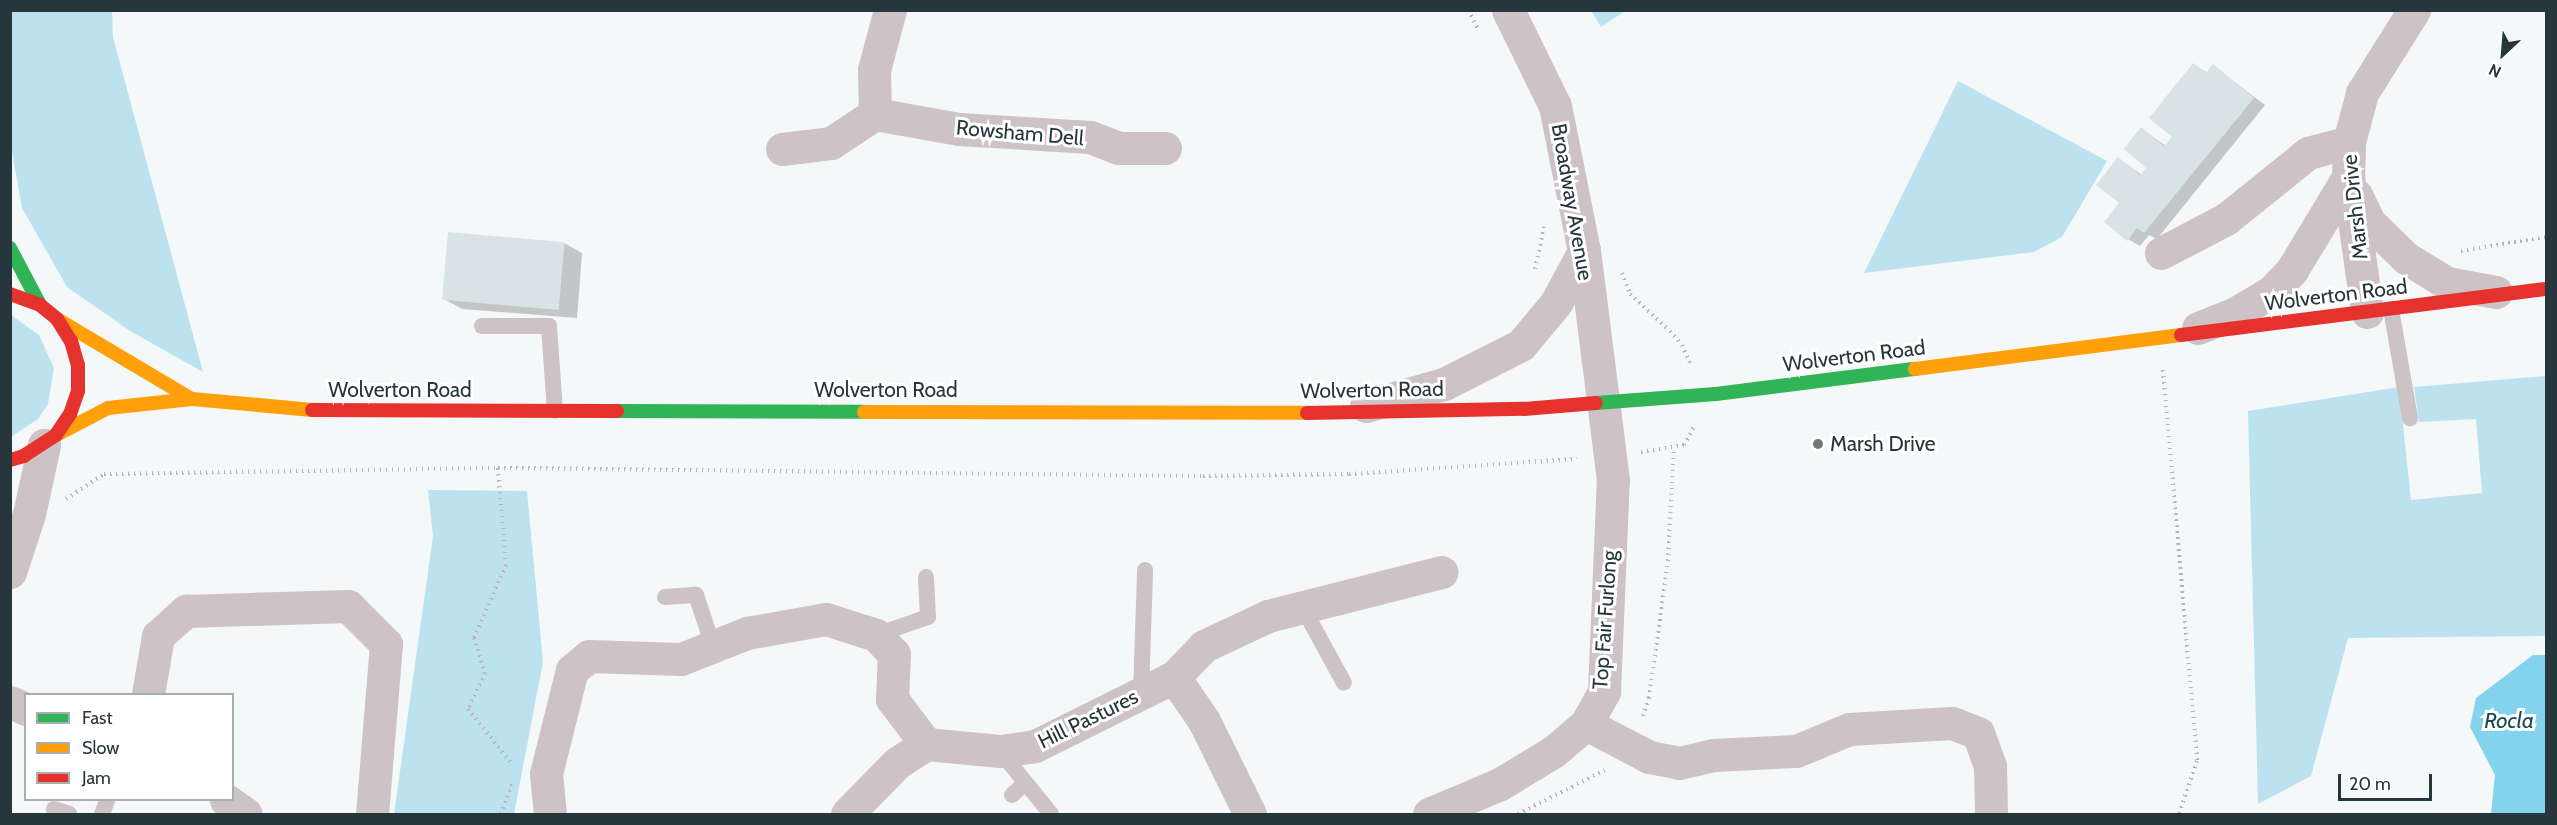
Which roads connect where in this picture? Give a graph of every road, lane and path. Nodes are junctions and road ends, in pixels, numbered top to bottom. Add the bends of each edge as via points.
1 (890, 10) edge
2 (1468, 10) edge
3 (1508, 10) edge
4 (2414, 10) edge
5 (1484, 40) dead end
6 (874, 114) junction
7 (2349, 142) junction
8 (1165, 148) dead end
9 (782, 149) dead end
10 (2348, 177) junction
11 (1545, 223) dead end
12 (2547, 237) edge
13 (10, 248) edge
14 (1584, 252) junction
15 (2162, 253) dead end
16 (2406, 258) junction
17 (1532, 275) dead end
18 (2547, 289) edge
19 (10, 294) edge
20 (2507, 294) junction
21 (40, 305) junction
22 (2379, 311) junction
23 (57, 319) junction
24 (482, 326) dead end
25 (2165, 339) junction
26 (192, 399) junction
27 (1601, 403) junction
28 (555, 411) junction
29 (1335, 412) junction
30 (2410, 418) dead end
31 (1695, 425) dead end
32 (50, 440) junction
33 (1652, 451) dead end
34 (1581, 458) dead end
35 (10, 460) edge
36 (498, 468) junction
37 (29, 514) junction
38 (1145, 570) dead end
39 (10, 572) edge
40 (1442, 572) dead end
41 (926, 577) dead end
42 (665, 597) dead end
43 (1303, 608) junction
44 (876, 635) junction
45 (713, 646) junction
46 (1174, 677) junction
47 (1344, 683) dead end
48 (148, 693) edge
49 (1142, 693) junction
50 (10, 702) edge
51 (24, 708) edge
52 (1586, 724) junction
53 (926, 744) junction
54 (1000, 751) junction
55 (513, 769) dead end
56 (513, 777) dead end
57 (1025, 783) junction
58 (1012, 795) dead end
59 (227, 801) edge
60 (246, 814) edge
61 (372, 814) edge
62 (501, 814) edge
63 (550, 814) edge
64 (847, 814) edge
65 (1051, 814) edge
66 (1250, 814) edge
67 (1429, 814) edge
68 (1991, 814) edge
69 (2179, 814) edge

1 - 6 street via 874,70
2 - 5 path
3 - 14 street, Broadway Avenue via 1555,106
4 - 7 street, Marsh Drive via 2362,93
6 - 8 street, Rowsham Dell via 958,129 1090,137 1118,148
6 - 9 street via 831,143
7 - 10 street, Marsh Drive
7 - 15 street via 2308,153 2226,219
10 - 16 street via 2369,222
10 - 22 street, Marsh Drive
10 - 25 street via 2292,270 2271,292 2236,313
11 - 17 path
12 - 16 path
13 - 21 street
14 - 27 street, Broadway Avenue
14 - 29 street via 1556,303 1521,345 1444,384
16 - 20 street via 2446,283
18 - 20 street, Wolverton Road
19 - 21 street
20 - 22 street, Wolverton Road
21 - 23 street
22 - 25 street, Wolverton Road
22 - 30 lane
23 - 26 street, Wolverton Road
23 - 32 street via 71,341 78,365 78,391 70,414
24 - 28 lane via 549,326
25 - 27 street, Wolverton Road via 1716,394
25 - 69 path via 2197,760
26 - 28 street, Wolverton Road via 282,410
26 - 32 street, Wolverton Road via 108,408
27 - 29 street, Wolverton Road via 1524,409
27 - 52 street, Top Fair Furlong via 1613,480 1604,691
28 - 29 street, Wolverton Road
31 - 33 path via 1684,444
32 - 35 street, Wolverton Road
32 - 37 street
34 - 36 path via 1350,474 1203,476
36 - 37 path via 104,474 81,486 54,509
36 - 55 path via 506,565 474,638 485,673 468,708 513,761
37 - 39 street
38 - 49 lane
40 - 43 street, Hill Pastures
41 - 44 lane via 928,617
42 - 45 lane via 696,595
43 - 46 street, Hill Pastures via 1268,616 1204,646
43 - 47 lane
44 - 45 street via 826,619 747,633
44 - 53 street via 894,654 892,699
45 - 63 street via 681,659 589,656 572,670 546,774
46 - 49 street, Hill Pastures
46 - 66 street via 1204,721
48 - 61 street via 158,636 186,611 348,606 386,644
49 - 54 street, Hill Pastures via 1035,746
50 - 51 street
52 - 67 street, Top Fair Furlong via 1553,752 1500,784
52 - 68 street via 1649,757 1678,763 1713,755 1796,751 1849,729 1953,723 1978,733 1990,766
53 - 54 street, Hill Pastures
53 - 64 street via 897,763
54 - 57 lane
56 - 62 path
57 - 58 lane
57 - 65 lane
59 - 60 street

